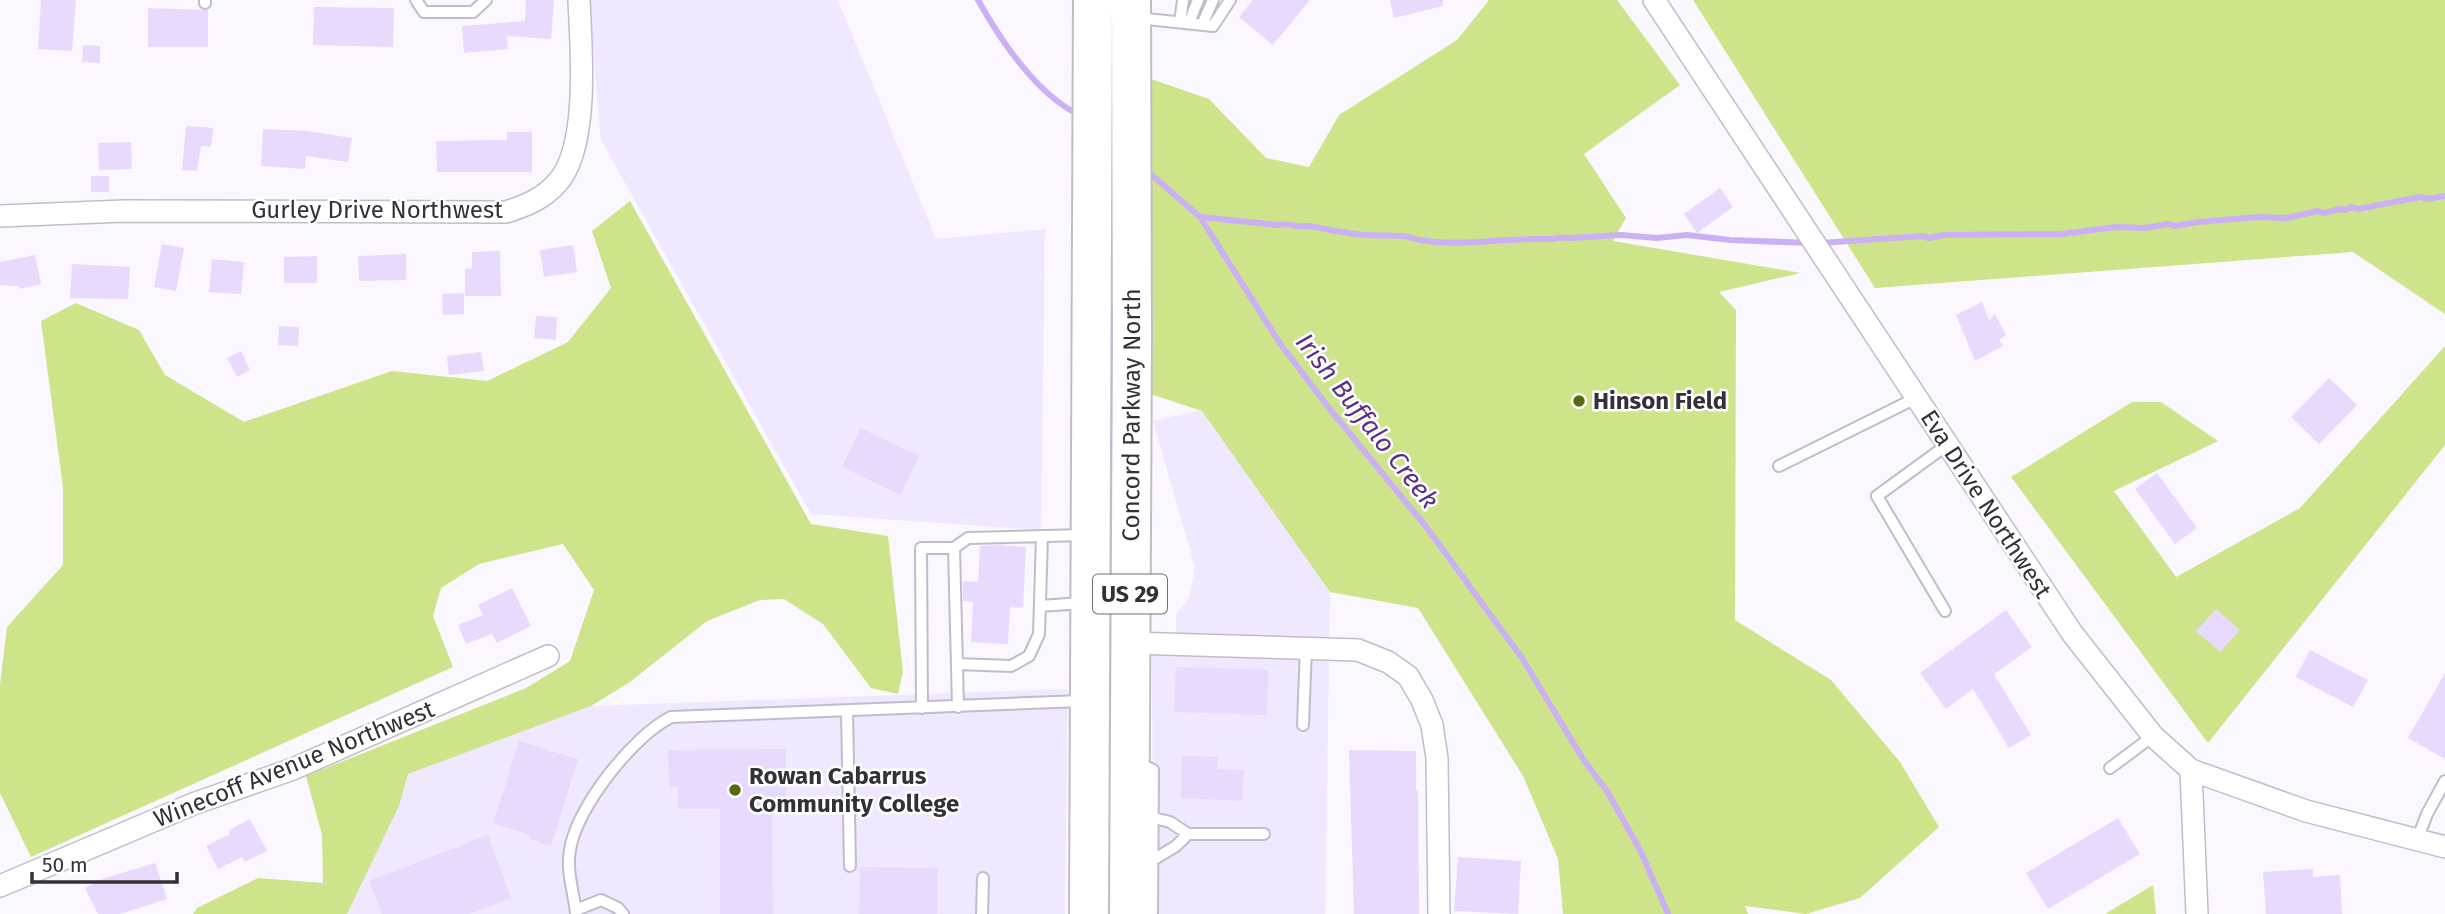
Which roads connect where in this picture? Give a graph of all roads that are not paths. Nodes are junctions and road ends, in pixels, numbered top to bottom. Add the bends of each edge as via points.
1 (415, 0) edge
2 (486, 0) edge
3 (579, 0) edge
4 (1093, 0) edge
5 (1183, 0) edge
6 (1198, 0) edge
7 (1213, 0) edge
8 (1230, 0) edge
9 (1654, 0) edge
10 (1131, 9) edge
11 (1184, 23) junction
12 (1202, 25) junction
13 (0, 216) edge
14 (1092, 284) junction
15 (1916, 398) junction
16 (1947, 445) junction
17 (1779, 467) dead end
18 (1090, 534) junction
19 (1042, 536) junction
20 (954, 548) junction
21 (1130, 585) junction
22 (1090, 603) junction
23 (1040, 606) junction
24 (1945, 611) dead end
25 (1130, 643) junction
26 (1306, 648) junction
27 (548, 656) dead end
28 (957, 664) junction
29 (1090, 701) junction
30 (958, 707) junction
31 (922, 708) junction
32 (847, 711) junction
33 (1303, 725) dead end
34 (2153, 736) junction
35 (2110, 768) dead end
36 (2191, 770) junction
37 (2445, 781) edge
38 (1141, 815) junction
39 (1188, 834) junction
40 (1264, 834) dead end
41 (2417, 840) junction
42 (2445, 847) edge
43 (850, 866) dead end
44 (1141, 868) junction
45 (983, 878) dead end
46 (0, 886) edge
47 (576, 912) edge
48 (623, 914) edge
49 (982, 914) edge
50 (1090, 914) edge
51 (1129, 914) edge
52 (1152, 914) edge
53 (1439, 914) edge
54 (2197, 914) edge

1 - 2 lane via 424,12 473,12
3 - 13 street, Gurley Drive Northwest via 583,72 568,166 543,196 525,206 506,212 124,211
4 - 14 highway, Concord Parkway North / US 29
5 - 11 lane
6 - 11 lane
7 - 12 lane
8 - 12 lane via 1213,26
9 - 15 street, Eva Drive Northwest
10 - 11 lane
10 - 21 highway, Concord Parkway North / US 29
11 - 12 lane
14 - 18 highway, Concord Parkway North / US 29
14 - 21 highway via 1110,384 1110,574 1117,583
15 - 16 street, Eva Drive Northwest
15 - 17 lane
16 - 24 lane via 1877,496
16 - 34 street, Eva Drive Northwest via 2072,633
18 - 19 lane
18 - 22 highway, Concord Parkway North / US 29
19 - 20 lane via 968,538
19 - 23 lane
20 - 28 lane
20 - 31 lane via 921,548
21 - 25 highway, Concord Parkway North / US 29
22 - 23 lane
22 - 29 highway, Concord Parkway North / US 29
23 - 28 lane via 1039,634 1029,656 1011,666
25 - 26 street
25 - 38 highway, Concord Parkway North / US 29 via 1129,765
26 - 33 lane
26 - 53 street via 1359,650 1388,662 1408,676 1422,700 1437,758
27 - 46 street, Winecoff Avenue Northwest via 293,769 193,804
28 - 30 lane
29 - 30 lane
29 - 50 highway, Concord Parkway North / US 29
30 - 31 lane
31 - 32 lane
32 - 43 lane
32 - 47 lane via 671,717 655,725 621,757 572,838 569,873
34 - 35 lane
34 - 36 street, Eva Drive Northwest
36 - 41 street, Eva Drive Northwest via 2306,811
36 - 54 street
37 - 41 lane
38 - 39 lane via 1170,822
38 - 44 highway, Concord Parkway North / US 29
39 - 40 lane
39 - 44 lane
41 - 42 street, Eva Drive Northwest
44 - 51 highway, Concord Parkway North / US 29
44 - 52 lane
45 - 49 lane
47 - 48 lane via 601,900

